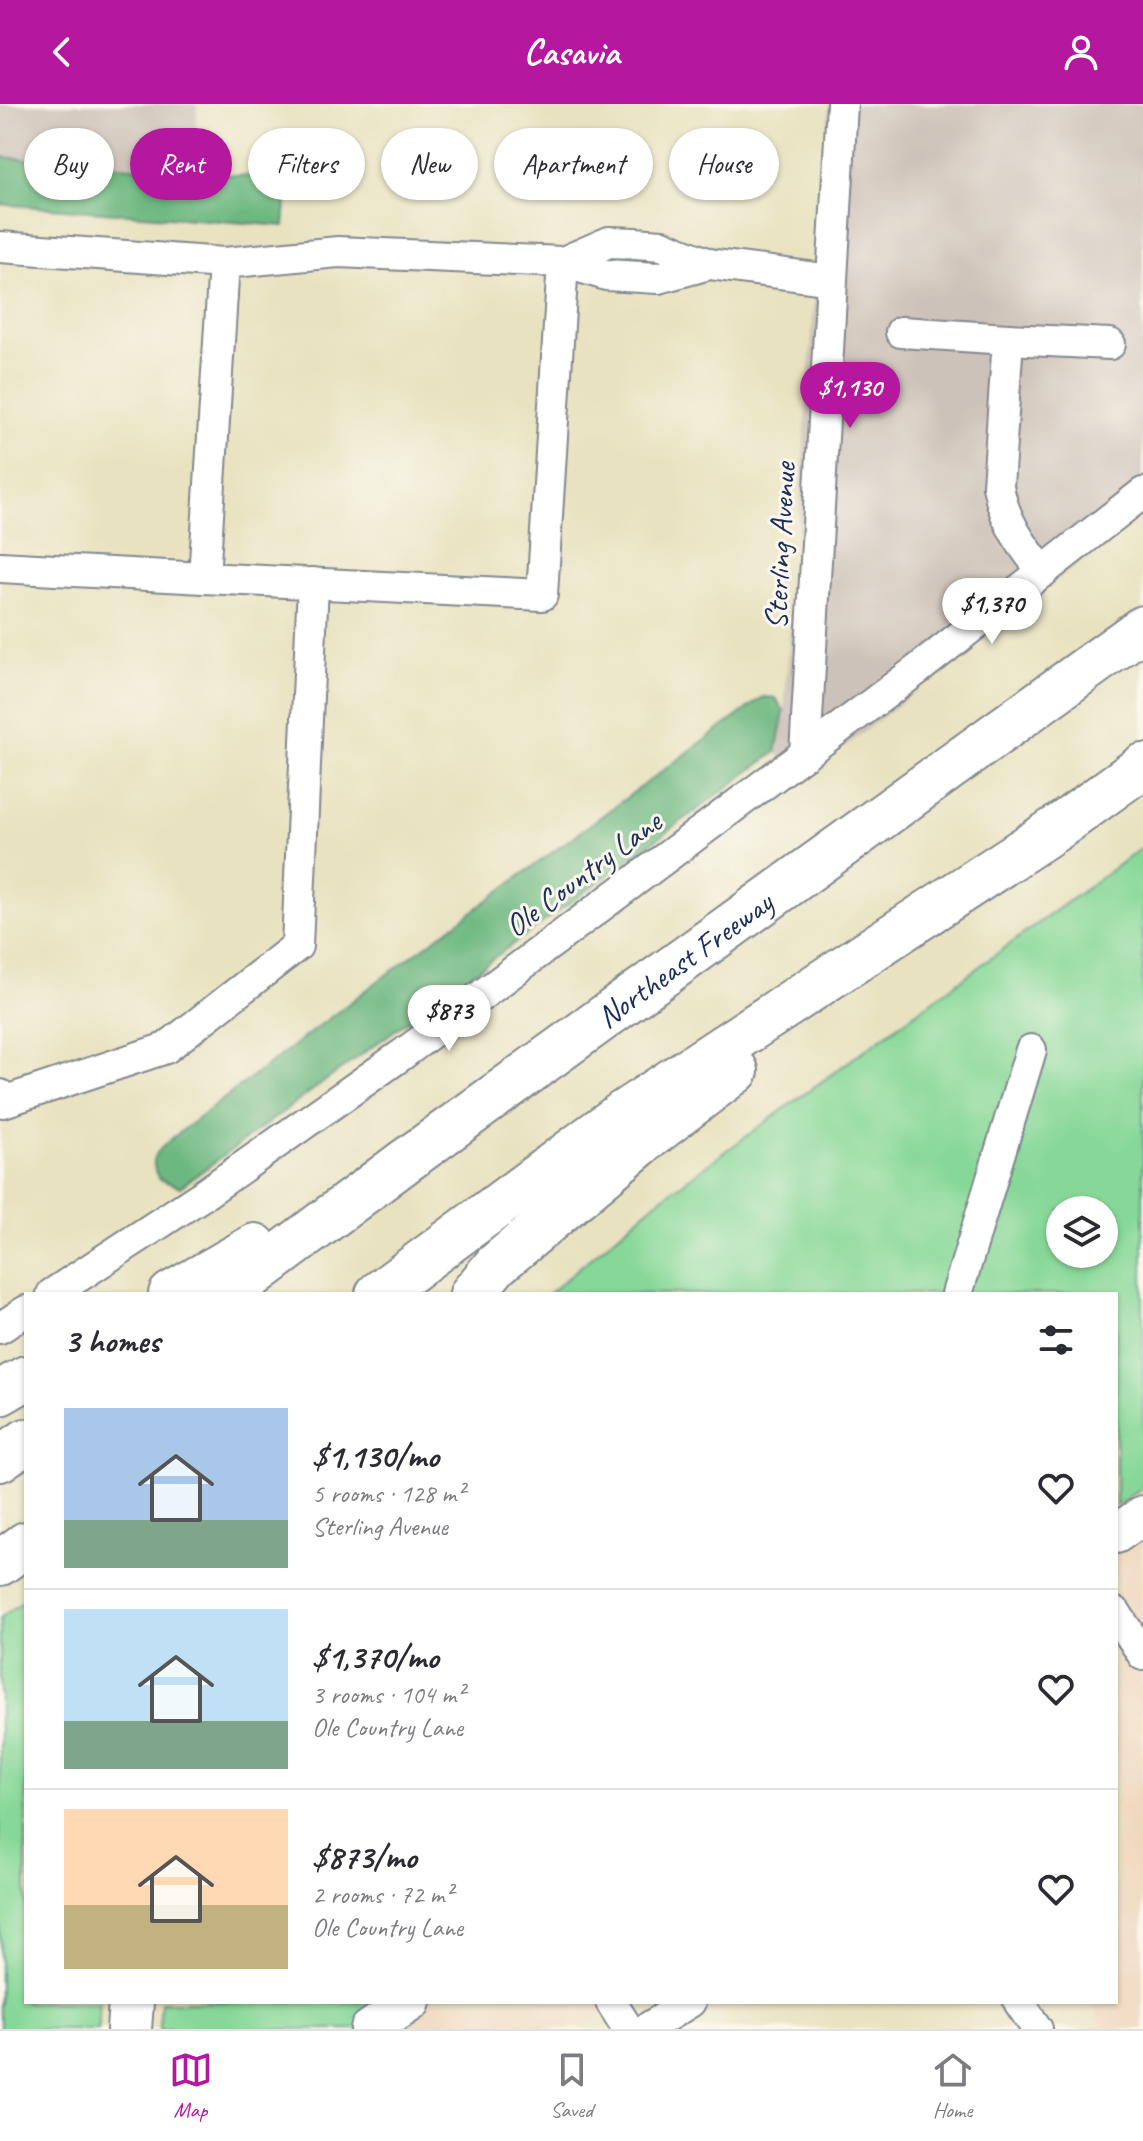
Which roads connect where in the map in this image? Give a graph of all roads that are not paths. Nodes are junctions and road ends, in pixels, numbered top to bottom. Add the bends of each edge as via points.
1 (842, 104) edge
2 (0, 247) edge
3 (563, 262) junction
4 (224, 263) junction
5 (832, 280) junction
6 (901, 332) dead end
7 (1008, 339) junction
8 (1110, 344) dead end
9 (1143, 493) edge
10 (0, 567) edge
11 (1043, 572) junction
12 (204, 578) junction
13 (313, 583) junction
14 (1143, 628) edge
15 (805, 754) junction
16 (1143, 766) edge
17 (1060, 826) junction
18 (1031, 1050) dead end
19 (0, 1095) edge
20 (404, 1162) junction
21 (55, 1292) edge
22 (175, 1292) edge
23 (231, 1292) edge
24 (381, 1292) edge
25 (474, 1292) edge
26 (958, 1292) edge
27 (24, 1312) edge
28 (0, 1328) edge
29 (24, 1379) edge
30 (0, 1393) edge
31 (24, 1442) edge
32 (0, 1459) edge
33 (1143, 1515) edge
34 (1118, 1533) edge
35 (24, 1545) edge
36 (0, 1563) edge
37 (1118, 1616) edge
38 (1143, 1655) edge
39 (131, 2004) edge
40 (408, 2004) edge
41 (612, 2004) edge
42 (687, 2004) edge
43 (1020, 2004) edge
44 (129, 2029) edge
45 (370, 2029) edge
46 (628, 2029) edge
47 (646, 2029) edge
48 (1037, 2029) edge

1 - 5 street, Sterling Avenue
2 - 4 street
3 - 4 street via 338,252
3 - 5 street via 606,275 658,278 709,264
3 - 13 street via 542,595
4 - 12 street
5 - 15 street, Sterling Avenue
6 - 7 street
7 - 8 street
7 - 11 street via 998,486 1014,535
9 - 11 street, Ole Country Lane
10 - 12 street
11 - 15 street, Ole Country Lane
12 - 13 street
13 - 19 street via 297,946 166,1048 3,1102
14 - 20 highway, Northeast Freeway
15 - 21 street, Ole Country Lane via 403,1054
16 - 17 highway
17 - 24 highway via 623,1113
17 - 25 highway via 644,1141 496,1265
18 - 26 street
20 - 22 highway
20 - 23 highway, Northeast Freeway
27 - 28 street
29 - 30 highway
31 - 32 highway
33 - 34 main road
35 - 36 highway
37 - 38 street
39 - 44 highway
40 - 45 main road
41 - 46 street
42 - 47 street
43 - 48 street

